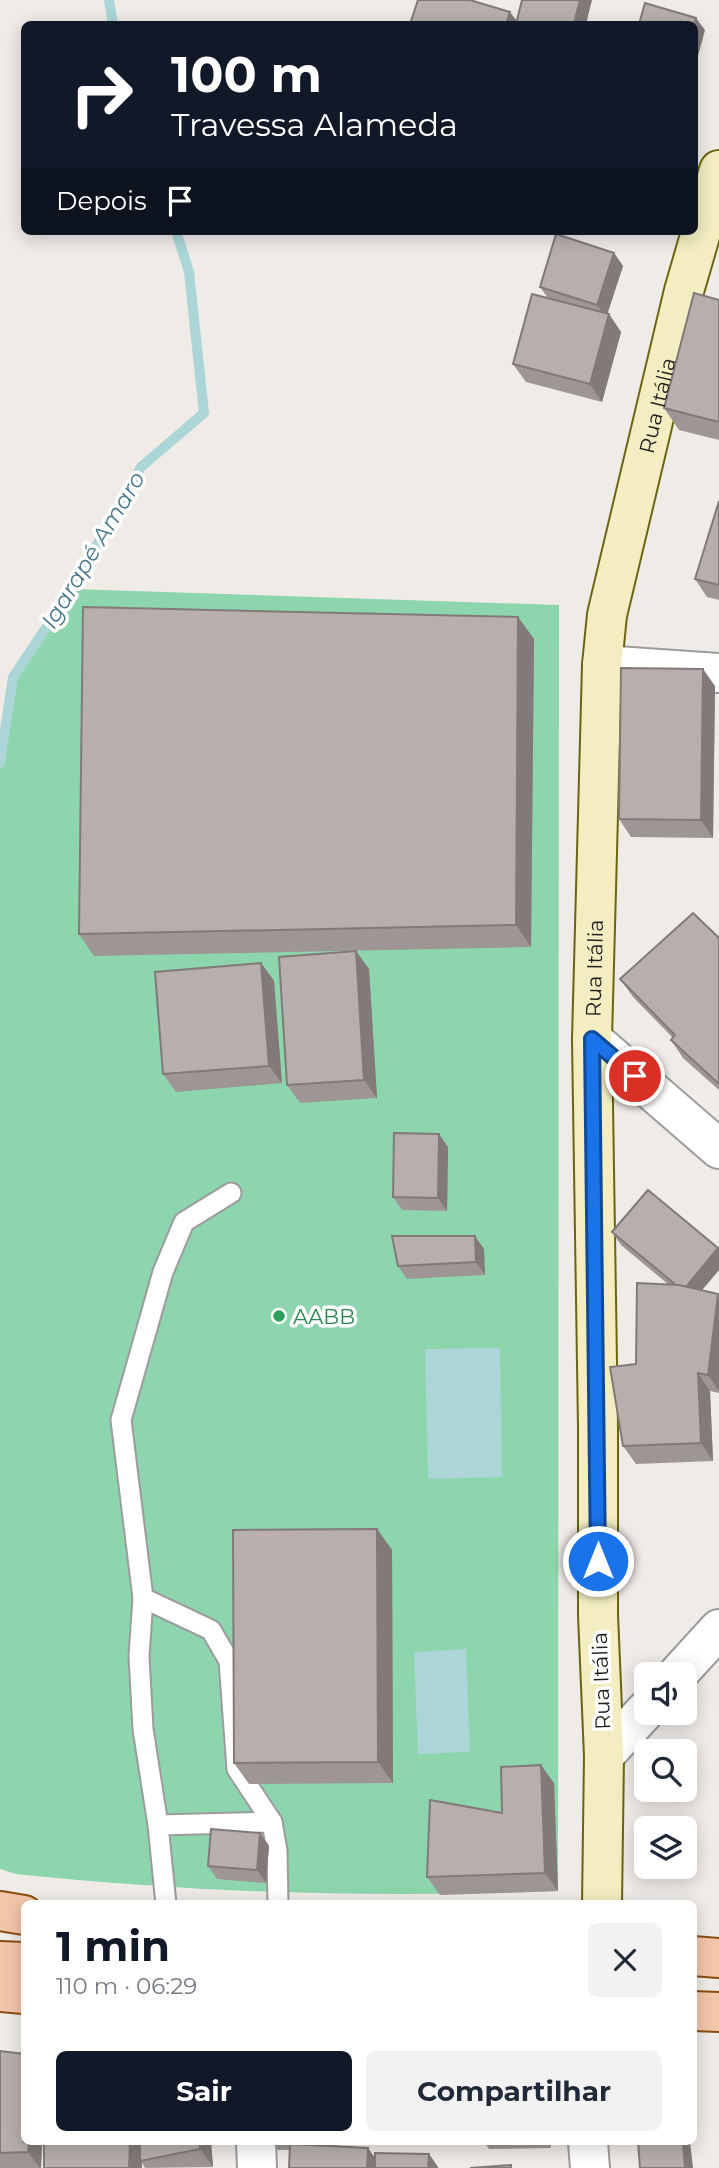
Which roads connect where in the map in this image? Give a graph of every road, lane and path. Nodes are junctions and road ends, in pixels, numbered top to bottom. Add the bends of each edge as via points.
1 (719, 170) edge
2 (702, 296) edge
3 (602, 665) junction
4 (719, 673) edge
5 (592, 1039) junction
6 (719, 1149) edge
7 (231, 1193) dead end
8 (143, 1598) junction
9 (719, 1629) edge
10 (689, 1662) edge
11 (634, 1723) edge
12 (604, 1756) junction
13 (272, 1822) junction
14 (158, 1825) junction
15 (166, 1900) edge
16 (278, 1900) edge
17 (601, 1900) edge
18 (0, 1911) edge
19 (21, 1914) edge
20 (697, 1956) edge
21 (719, 1958) edge
22 (0, 1961) edge
23 (21, 1962) edge
24 (0, 1992) edge
25 (21, 1994) edge
26 (697, 2011) edge
27 (719, 2012) edge
28 (256, 2145) edge
29 (588, 2145) edge
30 (257, 2168) edge
31 (590, 2168) edge

1 - 2 street, Rua Itália
2 - 3 street, Rua Itália via 607,615
3 - 4 street
3 - 5 street, Rua Itália
5 - 6 street
5 - 12 street, Rua Itália via 598,1615
7 - 8 lane via 184,1222 163,1272 121,1420
8 - 13 lane via 211,1630 217,1640 229,1661 237,1769
8 - 14 lane via 139,1656 143,1729
9 - 10 street
11 - 12 street
12 - 17 street, Rua Itália
13 - 14 lane
13 - 16 lane
14 - 15 lane
18 - 19 main road
20 - 21 main road
22 - 23 main road
24 - 25 main road
26 - 27 main road
28 - 30 street
29 - 31 street

